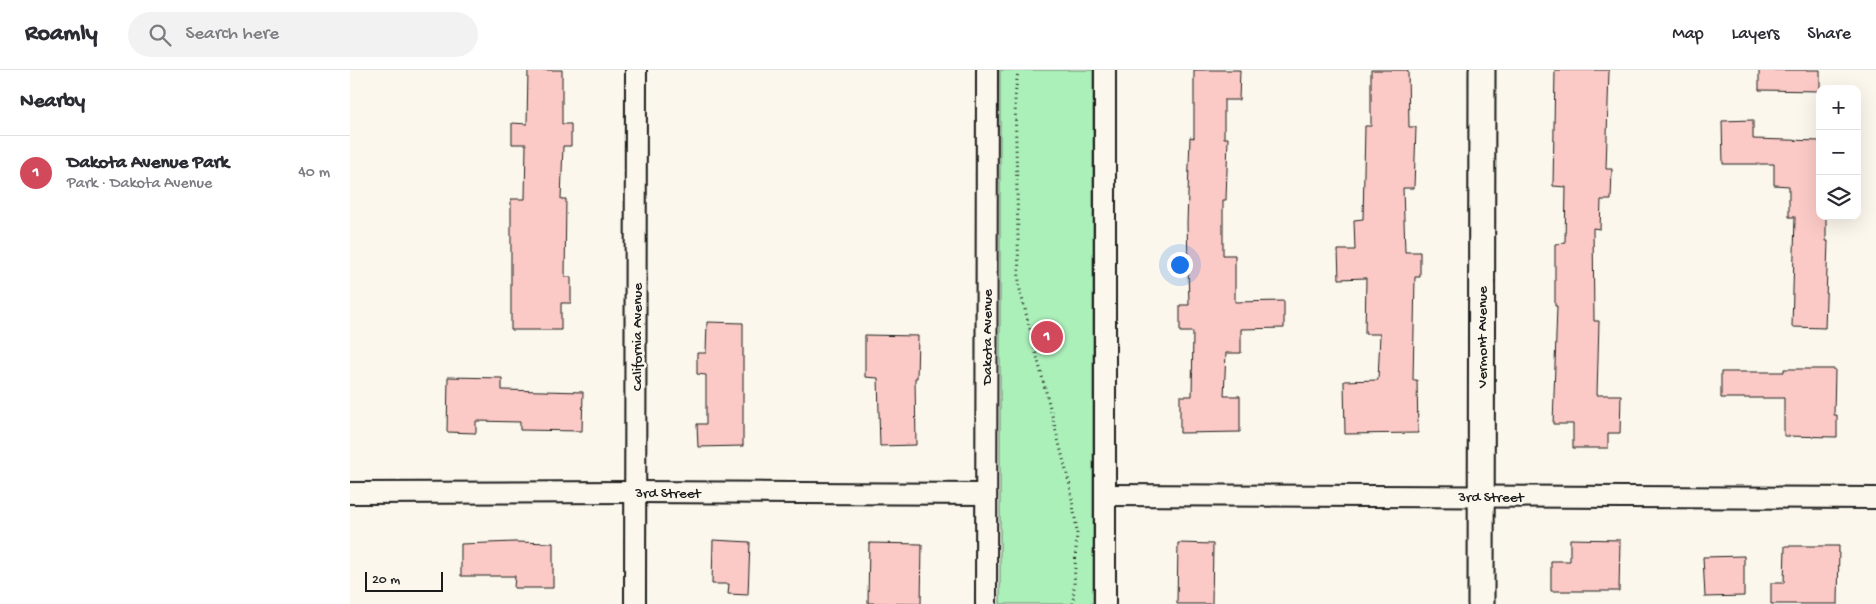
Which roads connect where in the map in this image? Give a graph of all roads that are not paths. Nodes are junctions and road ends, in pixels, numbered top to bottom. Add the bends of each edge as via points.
1 (636, 70) edge
2 (987, 70) edge
3 (1105, 70) edge
4 (1482, 70) edge
5 (636, 492) junction
6 (350, 493) edge
7 (986, 494) junction
8 (1105, 495) junction
9 (1481, 496) junction
10 (1876, 498) edge
11 (635, 604) edge
12 (986, 604) edge
13 (1105, 604) edge
14 (1481, 604) edge

1 - 5 street, California Avenue
2 - 7 street, Dakota Avenue
3 - 8 street
4 - 9 street, Vermont Avenue
5 - 6 street, 3rd Street
5 - 7 street, 3rd Street
5 - 11 street, California Avenue
7 - 12 street, Dakota Avenue
8 - 9 street, 3rd Street
8 - 13 street
9 - 10 street, 3rd Street
9 - 14 street, Vermont Avenue

